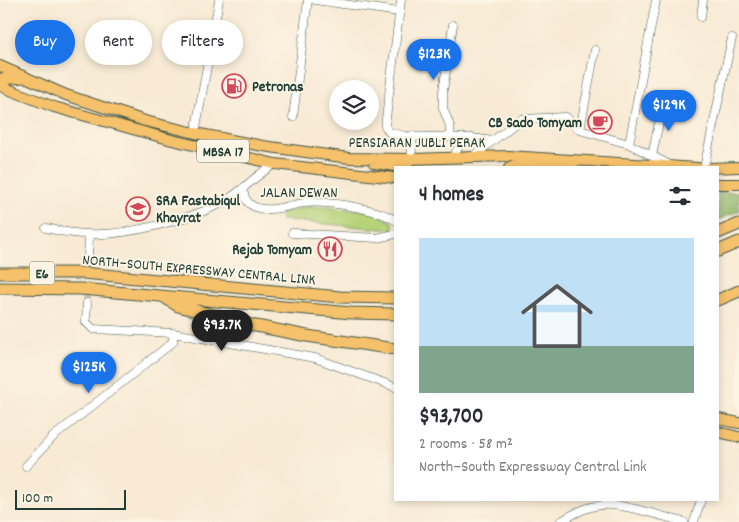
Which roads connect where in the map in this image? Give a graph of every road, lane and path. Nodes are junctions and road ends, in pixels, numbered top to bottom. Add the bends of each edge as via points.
1 (219, 0) edge
2 (308, 0) edge
3 (315, 0) edge
4 (401, 0) edge
5 (656, 0) edge
6 (703, 0) edge
7 (399, 12) junction
8 (701, 17) dead end
9 (453, 25) dead end
10 (732, 38) dead end
11 (595, 50) dead end
12 (0, 66) edge
13 (25, 77) junction
14 (0, 79) edge
15 (0, 86) edge
16 (663, 103) dead end
17 (292, 117) dead end
18 (580, 130) junction
19 (195, 133) junction
20 (413, 136) junction
21 (450, 137) junction
22 (463, 138) junction
23 (493, 141) junction
24 (630, 144) junction
25 (652, 156) junction
26 (472, 157) junction
27 (454, 158) junction
28 (587, 160) junction
29 (410, 163) edge
30 (275, 164) junction
31 (515, 166) edge
32 (562, 166) edge
33 (562, 166) edge
34 (662, 166) edge
35 (672, 166) edge
36 (704, 166) edge
37 (739, 167) edge
38 (719, 168) edge
39 (394, 178) edge
40 (719, 184) edge
41 (739, 184) edge
42 (243, 188) junction
43 (394, 220) edge
44 (739, 224) edge
45 (46, 228) dead end
46 (292, 233) dead end
47 (719, 233) edge
48 (89, 234) junction
49 (394, 234) edge
50 (739, 242) edge
51 (719, 251) edge
52 (88, 257) tunnel mouth
53 (0, 273) edge
54 (0, 288) edge
55 (739, 290) edge
56 (162, 296) junction
57 (394, 298) edge
58 (719, 300) edge
59 (87, 303) tunnel mouth
60 (394, 314) edge
61 (174, 332) junction
62 (394, 349) edge
63 (394, 387) edge
64 (719, 419) edge
65 (739, 423) edge
66 (719, 432) edge
67 (739, 437) edge
68 (26, 466) dead end
69 (701, 501) edge
70 (560, 522) edge
71 (684, 522) edge
72 (694, 522) edge

1 - 19 street
2 - 17 street
3 - 7 street
4 - 7 street
5 - 24 street
6 - 8 street
7 - 20 street via 385,126 395,135
9 - 21 street via 442,108 450,126
10 - 36 street
11 - 18 street
12 - 13 main road, PERSIARAN JUBLI PERAK / MBSA 17
13 - 14 highway
13 - 19 main road, PERSIARAN JUBLI PERAK / MBSA 17 via 120,113
15 - 30 main road, PERSIARAN JUBLI PERAK / MBSA 17 via 54,107 126,128
16 - 25 street
18 - 23 street via 566,117 521,119
18 - 24 street
19 - 29 main road, PERSIARAN JUBLI PERAK / MBSA 17 via 375,164
20 - 21 street
20 - 29 street
21 - 22 street
22 - 23 street
22 - 27 street
23 - 26 street
24 - 25 street
25 - 35 street
26 - 27 main road, PERSIARAN JUBLI PERAK
26 - 28 main road, PERSIARAN JUBLI PERAK
27 - 29 main road, PERSIARAN JUBLI PERAK
28 - 33 main road
28 - 34 main road, PERSIARAN JUBLI PERAK
30 - 39 main road, PERSIARAN JUBLI PERAK / MBSA 17
30 - 42 street via 260,172
31 - 32 main road
37 - 38 main road
40 - 41 main road
42 - 43 street, JALAN DEWAN via 247,203 256,207 266,209 314,203 370,209
42 - 48 street via 223,202 183,218 142,229
44 - 47 highway
45 - 48 street
46 - 49 street via 377,238
48 - 52 street
50 - 51 highway
53 - 57 highway, NORTH–SOUTH EXPRESSWAY CENTRAL LINK / E6 via 83,273 340,297
54 - 56 highway, NORTH–SOUTH EXPRESSWAY CENTRAL LINK / E6 via 81,289
55 - 58 highway
56 - 60 highway, NORTH–SOUTH EXPRESSWAY CENTRAL LINK / E6
56 - 62 highway via 178,306 256,326
59 - 61 street via 86,322 93,329
61 - 63 street via 315,358
61 - 68 street via 173,342 52,437
64 - 65 main road
66 - 67 main road
69 - 72 street
70 - 71 street via 589,508 605,505

